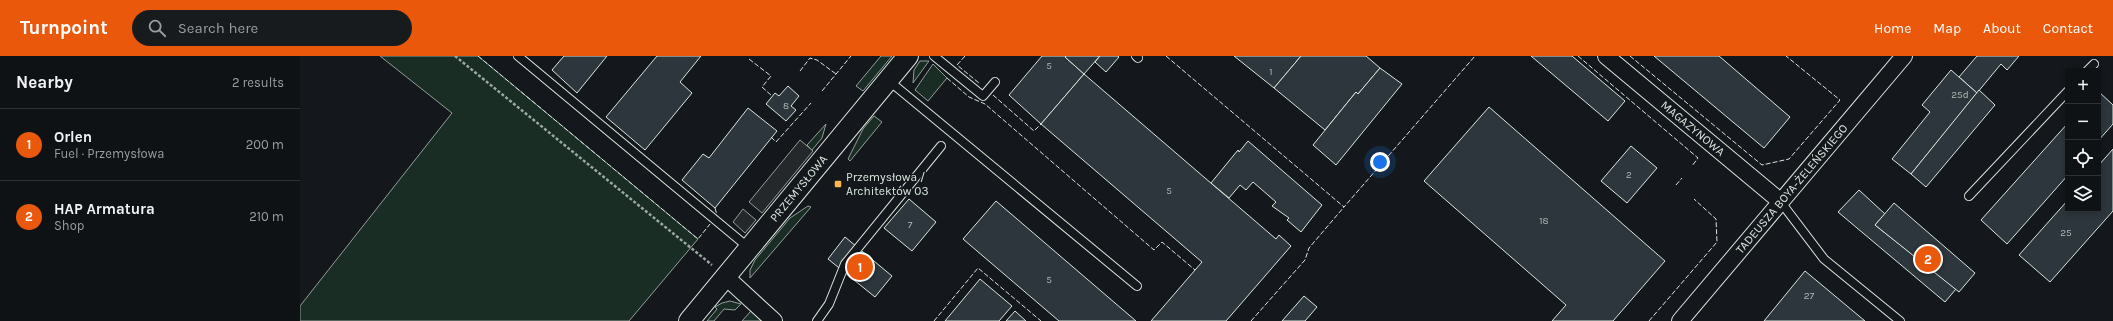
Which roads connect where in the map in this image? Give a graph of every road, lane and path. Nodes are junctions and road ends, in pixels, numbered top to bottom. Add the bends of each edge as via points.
1 (455, 56) edge
2 (518, 56) edge
3 (908, 56) edge
4 (934, 56) edge
5 (1606, 56) edge
6 (1904, 56) edge
7 (2094, 64) dead end
8 (2090, 68) edge
9 (888, 80) junction
10 (995, 82) dead end
11 (2065, 95) edge
12 (941, 146) dead end
13 (1969, 196) dead end
14 (1780, 201) junction
15 (749, 249) junction
16 (726, 276) junction
17 (1137, 286) dead end
18 (689, 321) edge
19 (774, 321) edge
20 (817, 321) edge
21 (1680, 321) edge
22 (1900, 321) edge

1 - 16 path
2 - 15 lane
3 - 9 street, PRZEMYSŁOWA
4 - 10 lane via 983,96
5 - 14 street, MAGAZYNOWA
6 - 14 street, TADEUSZA BOYA-ŻELEŃSKIEGO
7 - 8 lane
9 - 15 street, PRZEMYSŁOWA
9 - 17 lane
11 - 13 lane
12 - 20 lane via 845,264 829,304
14 - 21 street, TADEUSZA BOYA-ŻELEŃSKIEGO
14 - 22 lane via 1824,258
15 - 16 street, PRZEMYSŁOWA
16 - 18 street, PRZEMYSŁOWA
16 - 19 street

